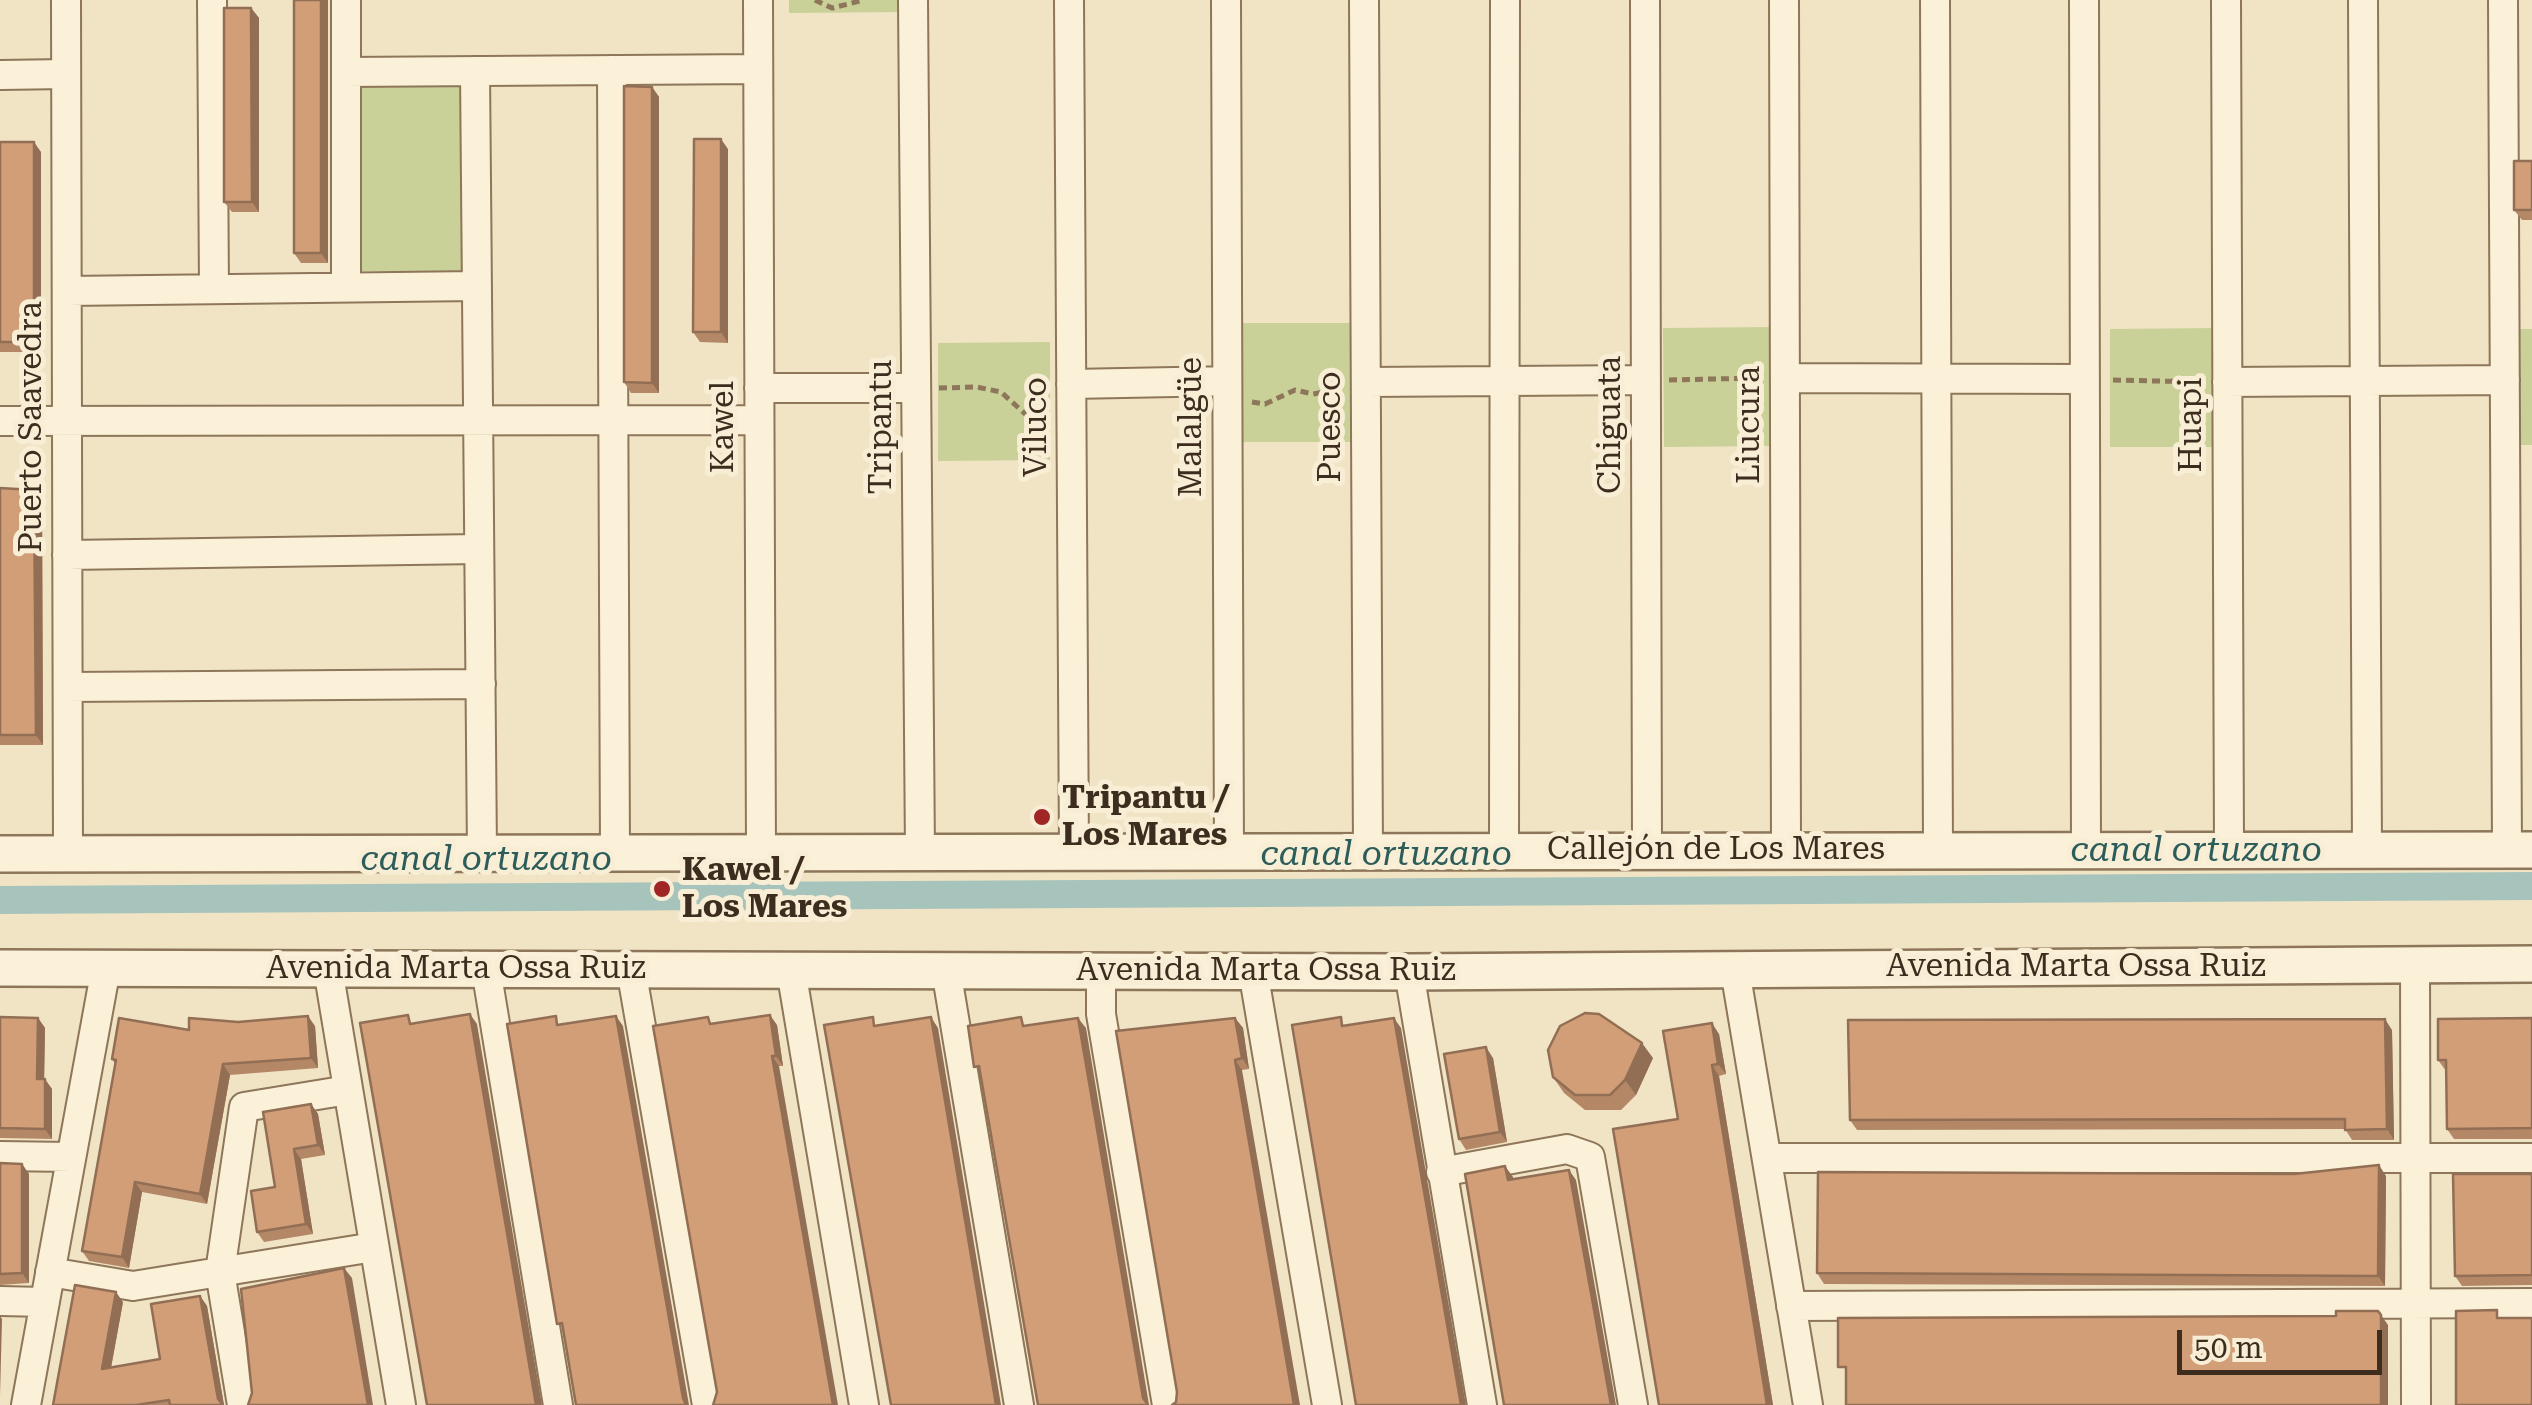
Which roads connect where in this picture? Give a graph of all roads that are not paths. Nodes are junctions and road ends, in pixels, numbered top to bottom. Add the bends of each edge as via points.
1 (66, 0) edge
2 (212, 0) edge
3 (346, 0) edge
4 (758, 0) edge
5 (914, 0) edge
6 (1069, 0) edge
7 (1226, 0) edge
8 (1364, 0) edge
9 (1504, 0) edge
10 (1645, 0) edge
11 (1784, 0) edge
12 (1935, 0) edge
13 (2084, 0) edge
14 (2226, 0) edge
15 (2363, 0) edge
16 (2503, 0) edge
17 (758, 69) junction
18 (612, 70) junction
19 (475, 71) junction
20 (346, 72) junction
21 (66, 74) junction
22 (0, 75) edge
23 (477, 286) junction
24 (346, 287) junction
25 (214, 289) junction
26 (67, 291) junction
27 (1785, 378) junction
28 (1936, 378) junction
29 (1646, 380) junction
30 (2085, 380) junction
31 (2505, 380) junction
32 (1227, 381) junction
33 (1506, 381) junction
34 (2365, 381) junction
35 (1366, 382) junction
36 (2227, 382) junction
37 (1071, 384) junction
38 (759, 388) junction
39 (916, 388) junction
40 (478, 420) junction
41 (614, 420) junction
42 (759, 420) junction
43 (0, 421) edge
44 (67, 421) junction
45 (480, 549) junction
46 (67, 555) junction
47 (481, 684) junction
48 (68, 687) junction
49 (1504, 850) junction
50 (1647, 850) junction
51 (1786, 850) junction
52 (1938, 850) junction
53 (2086, 850) junction
54 (2229, 850) junction
55 (2367, 850) junction
56 (2519, 850) edge
57 (761, 853) junction
58 (920, 853) junction
59 (1074, 853) junction
60 (1229, 853) junction
61 (1368, 853) junction
62 (0, 854) edge
63 (68, 854) junction
64 (482, 854) junction
65 (615, 854) junction
66 (2532, 964) edge
67 (2414, 965) junction
68 (0, 968) edge
69 (106, 968) junction
70 (328, 969) junction
71 (631, 969) junction
72 (486, 970) junction
73 (791, 970) junction
74 (946, 970) junction
75 (1101, 970) junction
76 (1735, 970) junction
77 (1253, 971) junction
78 (1409, 972) junction
79 (348, 1090) junction
80 (0, 1156) edge
81 (71, 1157) junction
82 (1766, 1158) junction
83 (2415, 1158) junction
84 (2532, 1158) edge
85 (1441, 1172) junction
86 (374, 1247) junction
87 (50, 1272) junction
88 (220, 1272) junction
89 (0, 1301) edge
90 (45, 1302) junction
91 (2532, 1303) edge
92 (2416, 1304) junction
93 (1791, 1306) junction
94 (26, 1405) edge
95 (242, 1405) edge
96 (400, 1405) edge
97 (558, 1405) edge
98 (707, 1405) edge
99 (864, 1405) edge
100 (1020, 1405) edge
101 (1168, 1405) edge
102 (1327, 1405) edge
103 (1482, 1405) edge
104 (1633, 1405) edge
105 (1808, 1405) edge
106 (2416, 1405) edge

1 - 21 street, Puerto Saavedra
2 - 25 street
3 - 20 street
4 - 17 street, Kawel
5 - 39 street, Tripantu
6 - 37 street, Viluco
7 - 32 street, Malalgüe
8 - 35 street, Puesco
9 - 33 street
10 - 29 street, Chiguata
11 - 27 street, Liucura
12 - 28 street
13 - 30 street
14 - 36 street, Huapi
15 - 34 street
16 - 31 street
17 - 18 street
17 - 38 street, Kawel
18 - 19 street
18 - 41 street
19 - 20 street
19 - 23 street
20 - 24 street
21 - 22 street
21 - 26 street, Puerto Saavedra
23 - 24 street
23 - 40 street
24 - 25 street
25 - 26 street
26 - 44 street, Puerto Saavedra
27 - 28 street
27 - 51 street, Liucura
28 - 30 street
28 - 52 street
29 - 33 street
29 - 50 street, Chiguata
30 - 53 street
31 - 34 street
31 - 56 street
32 - 37 street
32 - 60 street, Malalgüe
33 - 35 street
33 - 49 street
34 - 36 street
34 - 55 street
35 - 61 street, Puesco
36 - 54 street, Huapi
37 - 59 street, Viluco
38 - 39 street
38 - 42 street, Kawel
39 - 58 street, Tripantu
40 - 41 street
40 - 44 street
40 - 45 street
41 - 42 street
41 - 65 street
42 - 57 street, Kawel
43 - 44 street
44 - 46 street, Puerto Saavedra
45 - 46 street
45 - 47 street
46 - 48 street, Puerto Saavedra
47 - 48 street
47 - 64 street
48 - 63 street, Puerto Saavedra
49 - 50 street, Callejón de Los Mares
49 - 61 street, Callejón de Los Mares
50 - 51 street, Callejón de Los Mares
51 - 52 street, Callejón de Los Mares
52 - 53 street, Callejón de Los Mares
53 - 54 street, Callejón de Los Mares
54 - 55 street, Callejón de Los Mares
55 - 56 street, Callejón de Los Mares
57 - 58 street, Callejón de Los Mares
57 - 65 street, Callejón de Los Mares
58 - 59 street, Callejón de Los Mares
59 - 60 street, Callejón de Los Mares
60 - 61 street, Callejón de Los Mares
62 - 63 street, Callejón de Los Mares
63 - 64 street, Callejón de Los Mares
64 - 65 street, Callejón de Los Mares
66 - 67 street, Avenida Marta Ossa Ruiz
67 - 76 street, Avenida Marta Ossa Ruiz
67 - 83 street
68 - 69 street, Avenida Marta Ossa Ruiz
69 - 70 street, Avenida Marta Ossa Ruiz
69 - 81 street
70 - 72 street, Avenida Marta Ossa Ruiz
70 - 79 street
71 - 72 street, Avenida Marta Ossa Ruiz
71 - 73 street, Avenida Marta Ossa Ruiz
71 - 98 street
72 - 97 street
73 - 74 street, Avenida Marta Ossa Ruiz
73 - 99 street
74 - 75 street, Avenida Marta Ossa Ruiz
74 - 100 street
75 - 77 street, Avenida Marta Ossa Ruiz
75 - 101 street via 1101,1014
76 - 78 street, Avenida Marta Ossa Ruiz
76 - 82 street
77 - 78 street, Avenida Marta Ossa Ruiz
77 - 102 street
78 - 85 street
79 - 86 street
79 - 88 street via 244,1107
80 - 81 street
81 - 87 street
82 - 83 street
82 - 93 street
83 - 84 street
83 - 92 street
85 - 103 street
85 - 104 street via 1567,1150 1590,1157
86 - 88 street
86 - 96 street
87 - 88 street via 134,1286
87 - 90 street
88 - 95 street
89 - 90 street
90 - 94 street
91 - 92 street
92 - 93 street
92 - 106 street
93 - 105 street

